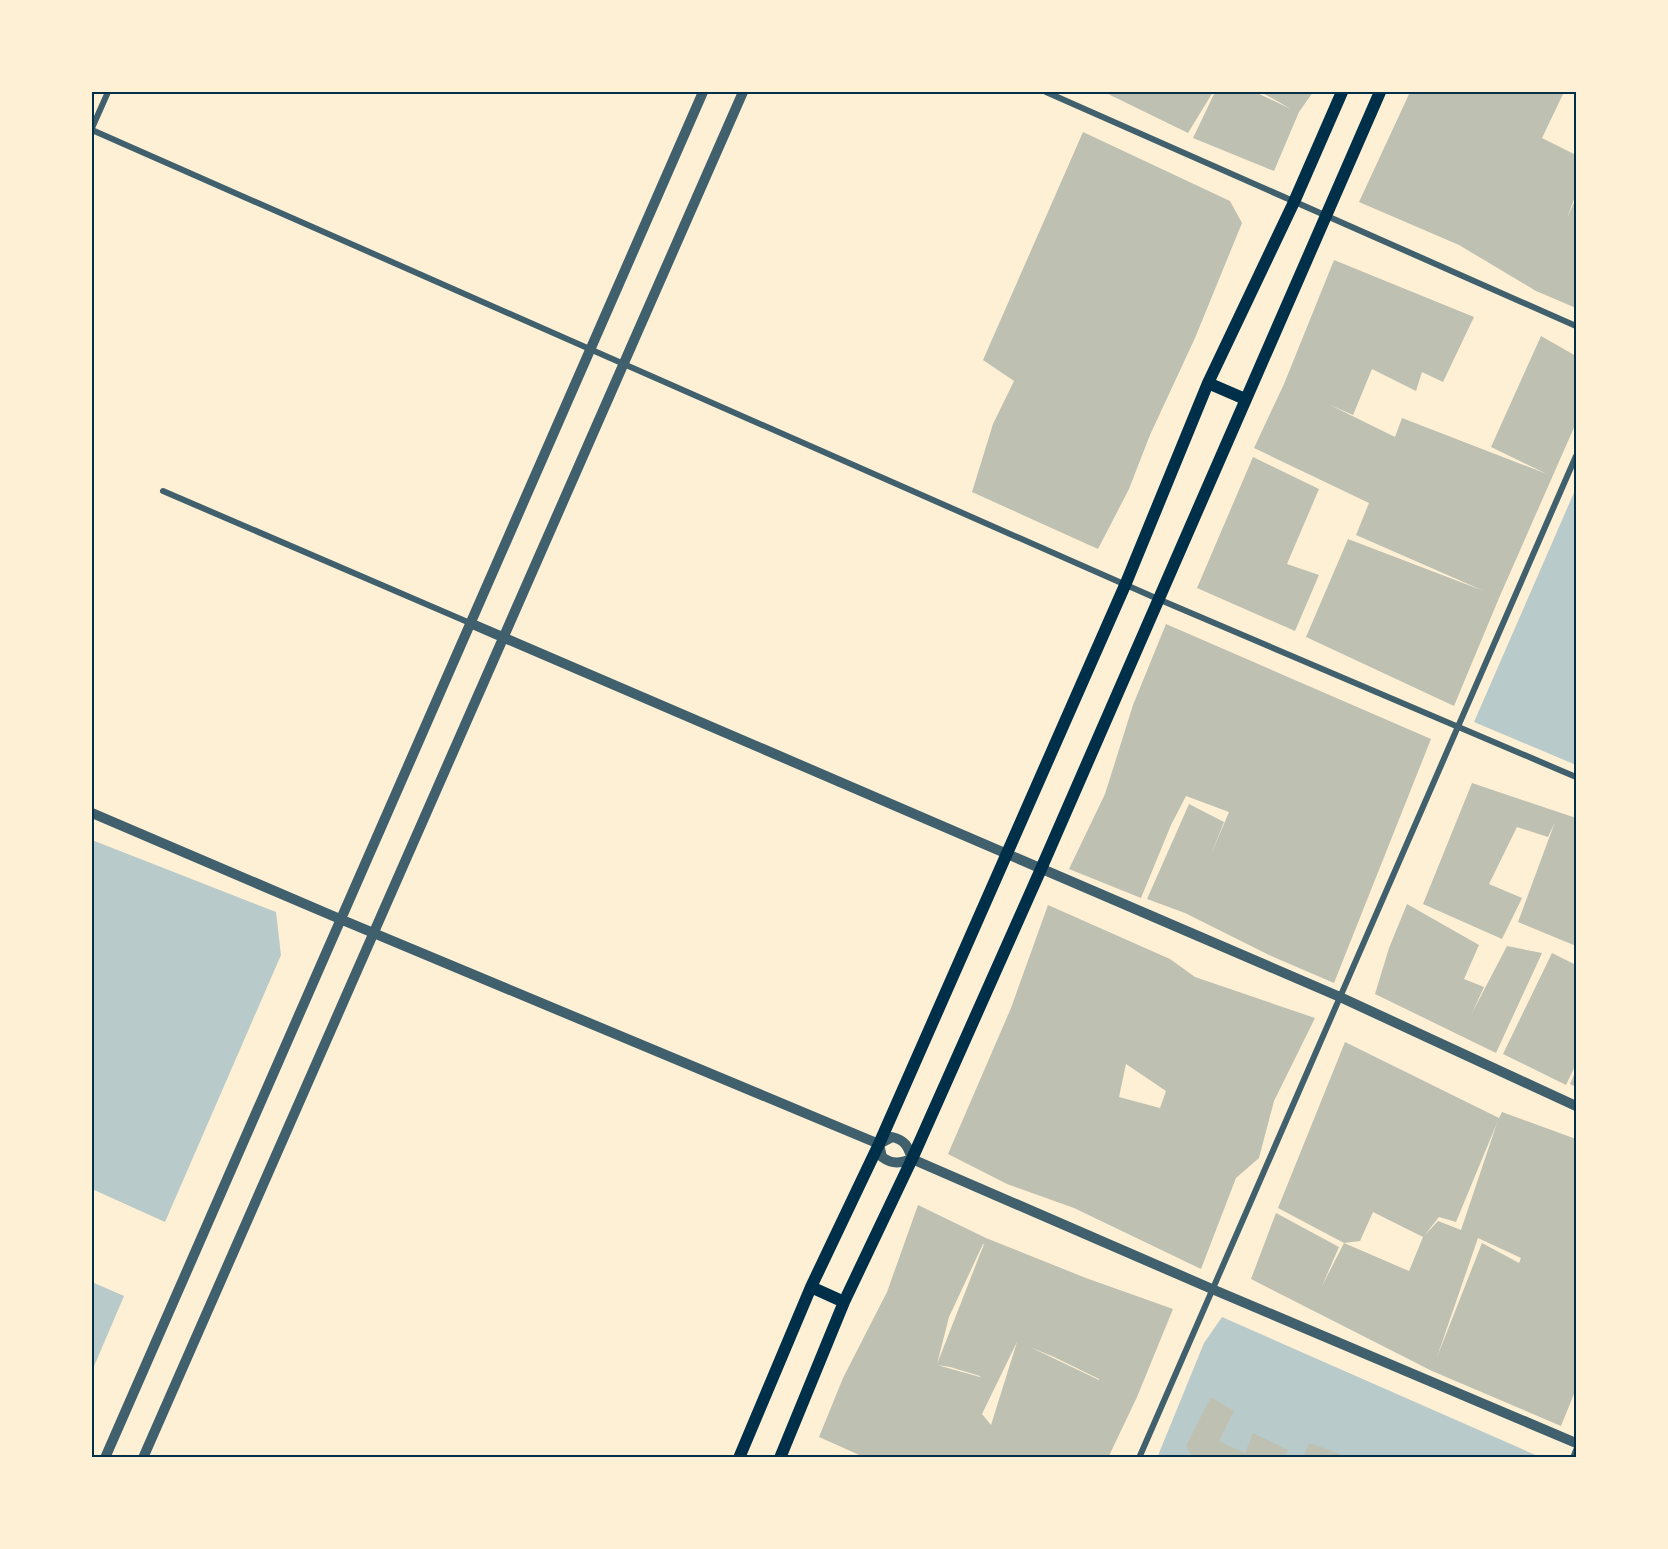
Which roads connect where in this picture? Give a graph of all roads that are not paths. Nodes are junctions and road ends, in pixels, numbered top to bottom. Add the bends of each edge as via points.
1 (108, 92) edge
2 (703, 92) edge
3 (743, 92) edge
4 (1046, 92) edge
5 (1342, 92) edge
6 (1380, 92) edge
7 (92, 129) edge
8 (1294, 202) junction
9 (1325, 216) junction
10 (1576, 326) edge
11 (590, 349) junction
12 (624, 363) junction
13 (1208, 383) junction
14 (1245, 399) junction
15 (1576, 456) edge
16 (163, 491) dead end
17 (1126, 584) junction
18 (1158, 599) junction
19 (470, 623) junction
20 (503, 638) junction
21 (1459, 726) junction
22 (1576, 777) edge
23 (92, 813) edge
24 (1007, 854) junction
25 (1041, 869) junction
26 (340, 919) junction
27 (373, 933) junction
28 (1340, 997) junction
29 (1576, 1106) edge
30 (879, 1144) junction
31 (912, 1159) junction
32 (811, 1287) junction
33 (1212, 1289) junction
34 (844, 1302) junction
35 (1576, 1443) edge
36 (1576, 1450) edge
37 (105, 1458) edge
38 (142, 1458) edge
39 (739, 1458) edge
40 (780, 1458) edge
41 (1139, 1458) edge
42 (1573, 1458) edge

1 - 7 street
2 - 11 street
3 - 12 street
4 - 8 street
5 - 8 main road
6 - 9 main road
7 - 11 street
8 - 9 street
8 - 13 main road
9 - 10 street
9 - 14 main road
11 - 12 street
11 - 19 street
12 - 17 street
12 - 20 street
13 - 14 main road
13 - 17 main road
14 - 18 main road
15 - 21 street
16 - 19 street
17 - 18 street
17 - 24 main road
18 - 21 street
18 - 25 main road
19 - 20 street
19 - 26 street
20 - 24 street
20 - 27 street
21 - 22 street
21 - 28 street
23 - 26 street
24 - 25 street
24 - 30 main road
25 - 28 street
25 - 31 main road
26 - 27 street
26 - 37 street
27 - 30 street
27 - 38 street
28 - 29 street
28 - 33 street
30 - 31 street via 882,1157 890,1163
30 - 31 street via 892,1137 900,1138
30 - 32 main road
31 - 33 street
31 - 34 main road
32 - 34 main road
32 - 39 main road
33 - 35 street
33 - 41 street
34 - 40 main road
36 - 42 street

